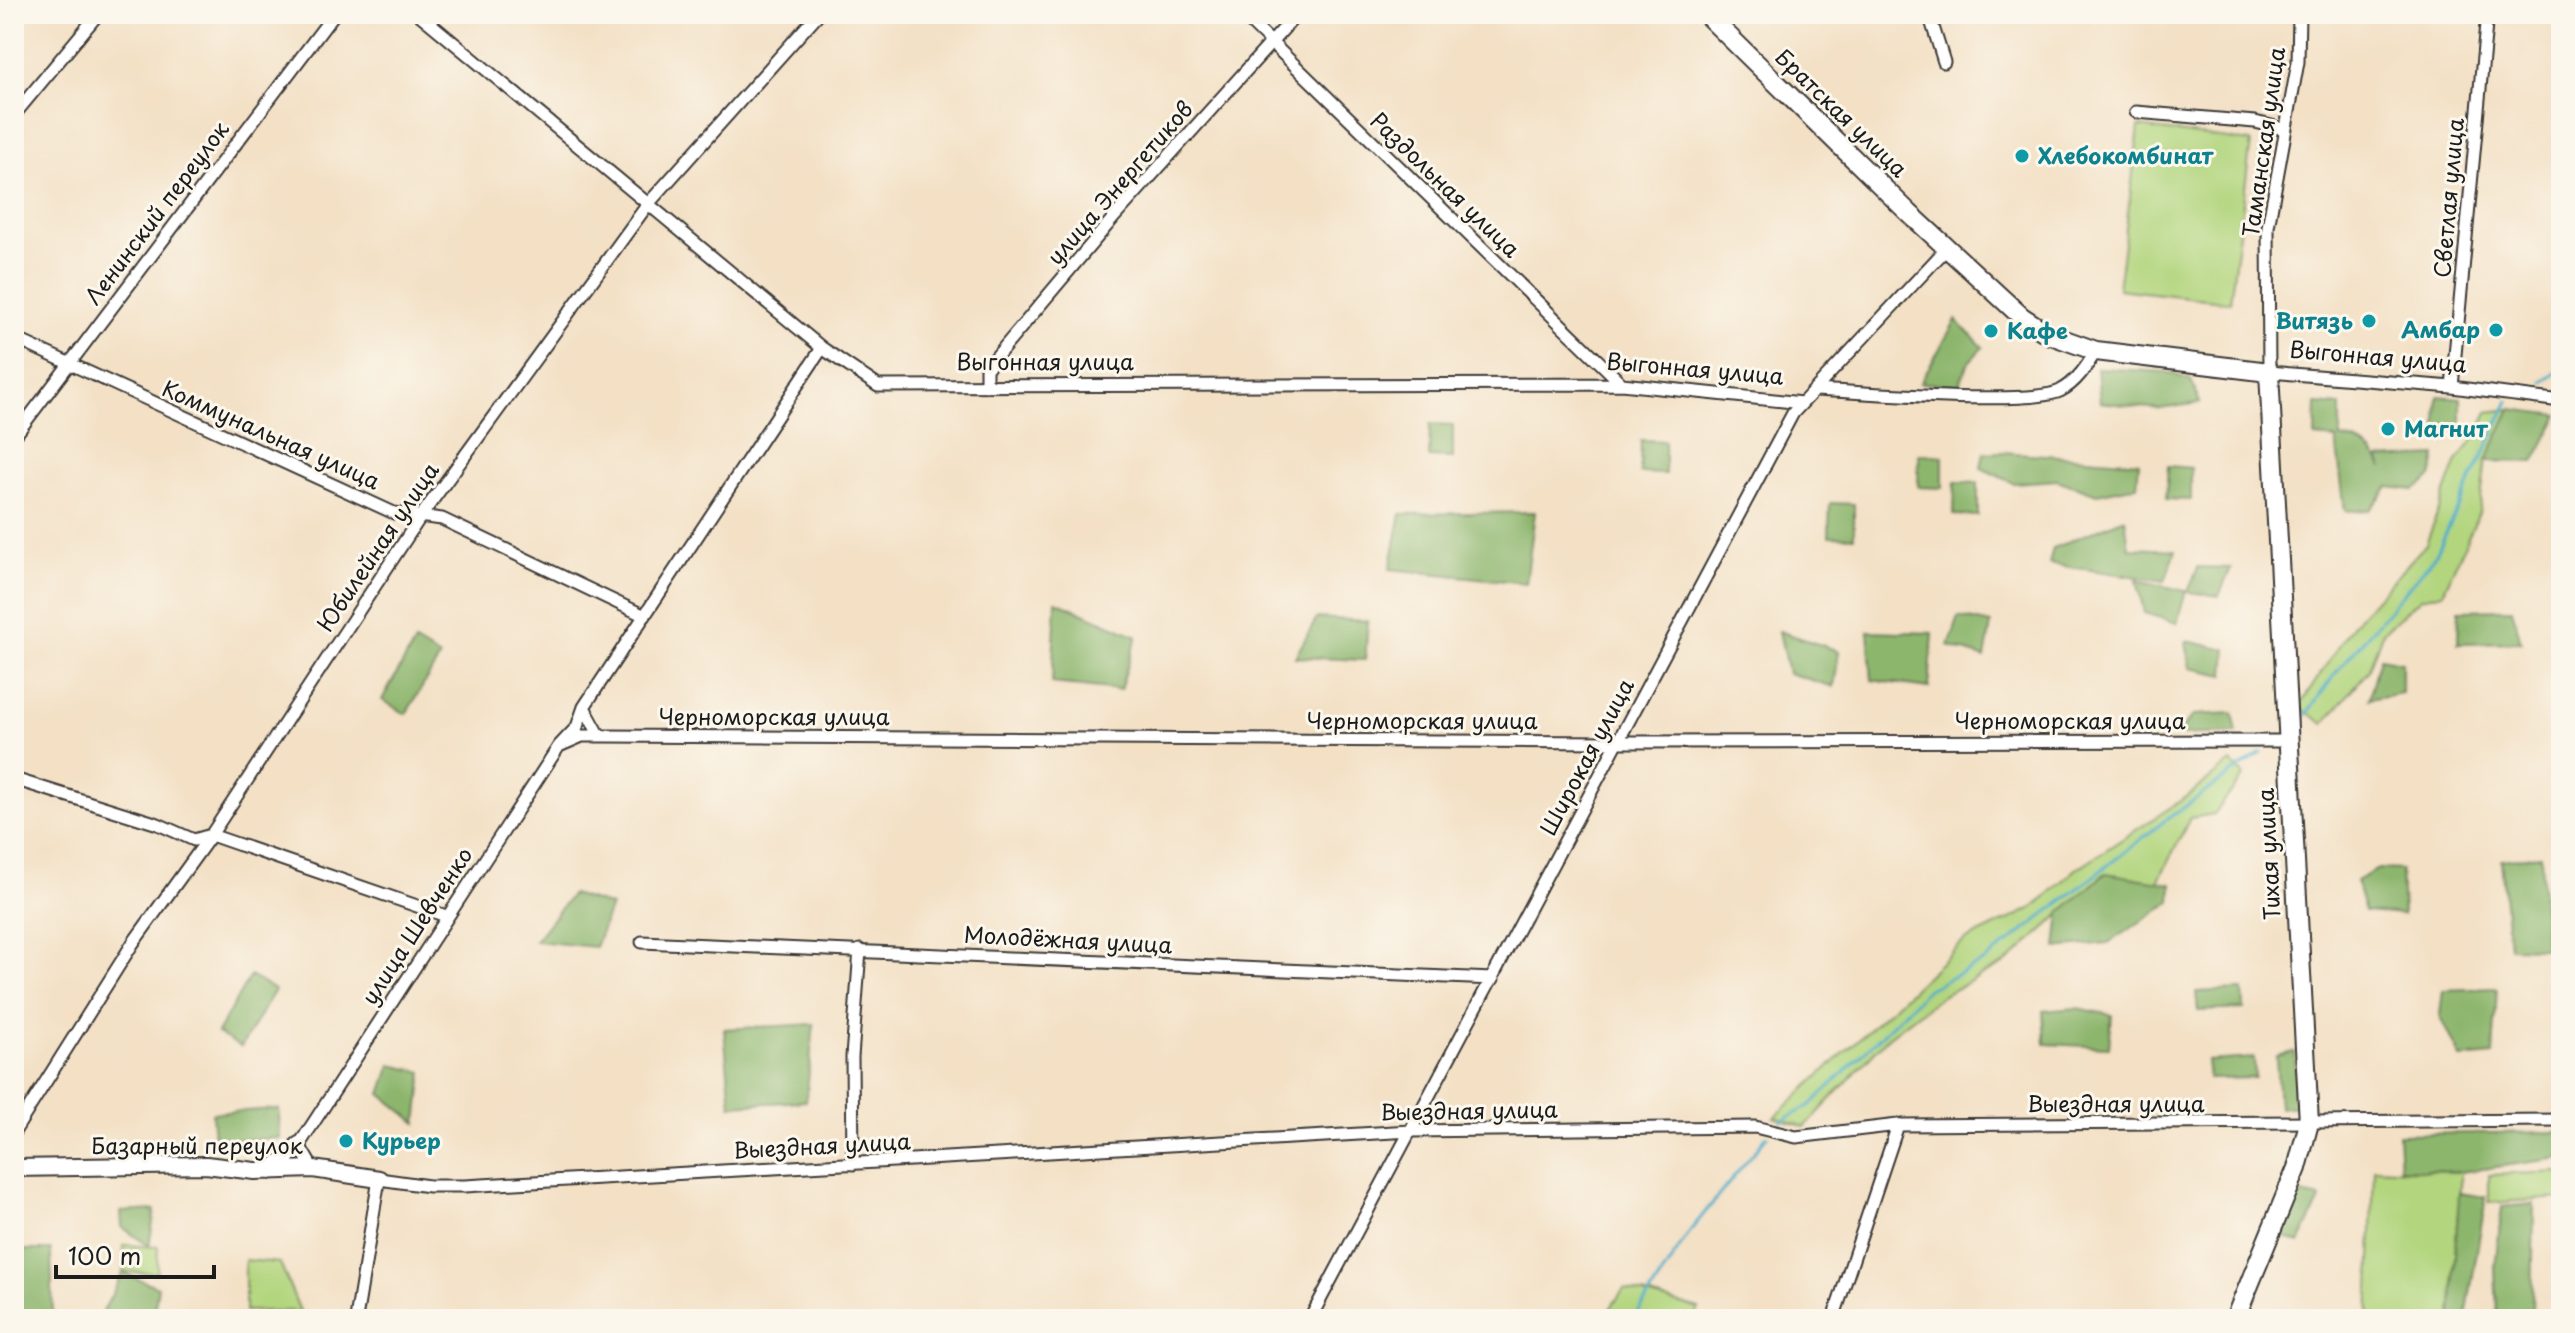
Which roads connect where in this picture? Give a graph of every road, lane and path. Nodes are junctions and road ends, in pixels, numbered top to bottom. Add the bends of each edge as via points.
1 (98, 14) edge
2 (334, 14) edge
3 (419, 14) edge
4 (818, 14) edge
5 (1242, 14) edge
6 (1297, 14) edge
7 (1706, 14) edge
8 (1929, 14) edge
9 (2299, 14) edge
10 (2487, 14) edge
11 (1271, 44) junction
12 (1944, 62) dead end
13 (2136, 112) dead end
14 (14, 115) edge
15 (2284, 129) junction
16 (648, 204) junction
17 (1909, 213) joint
18 (1947, 248) junction
19 (14, 338) edge
20 (822, 348) junction
21 (2096, 351) junction
22 (67, 365) junction
23 (2269, 372) junction
24 (1622, 384) junction
25 (986, 386) junction
26 (2452, 387) junction
27 (1815, 390) junction
28 (2561, 401) edge
29 (1802, 403) junction
30 (14, 437) edge
31 (421, 516) junction
32 (645, 616) junction
33 (584, 707) junction
34 (600, 736) junction
35 (2287, 741) junction
36 (1617, 742) junction
37 (559, 746) junction
38 (14, 779) edge
39 (211, 835) junction
40 (446, 916) junction
41 (642, 942) dead end
42 (860, 950) junction
43 (1493, 979) junction
44 (2561, 1120) edge
45 (2309, 1123) junction
46 (1898, 1125) junction
47 (1411, 1131) junction
48 (14, 1132) edge
49 (299, 1145) junction
50 (853, 1164) junction
51 (14, 1168) edge
52 (313, 1169) junction
53 (271, 1171) junction
54 (379, 1179) junction
55 (356, 1319) edge
56 (1310, 1319) edge
57 (1833, 1319) edge
58 (2235, 1319) edge

1 - 14 street
2 - 22 street, Ленинский переулок
3 - 16 street, Выгонная улица
4 - 16 street, Юбилейная улица
5 - 11 street, Раздольная улица
6 - 11 street, улица Энергетиков
7 - 17 main road, Братская улица
8 - 12 street
9 - 15 street, Таманская улица via 2298,62
10 - 26 street, Светлая улица
11 - 24 street, Раздольная улица
11 - 25 street, улица Энергетиков via 986,369
13 - 15 street
15 - 23 street, Таманская улица via 2268,227
16 - 20 street, Выгонная улица
16 - 31 street, Юбилейная улица
17 - 18 main road, Выгонная улица
18 - 21 main road, Выгонная улица via 2022,317 2048,334
18 - 27 street, Широкая улица
19 - 22 street, Коммунальная улица
20 - 25 street, Выгонная улица via 878,386
20 - 32 street, улица Шевченко
21 - 23 main road, Выгонная улица
21 - 27 street, Выгонная улица via 2081,375 2059,392 2017,397
22 - 30 street, Ленинский переулок
22 - 31 street, Коммунальная улица via 394,513
23 - 26 street, Выгонная улица
23 - 35 main road, Тихая улица
24 - 25 street, Выгонная улица
24 - 29 street, Выгонная улица
26 - 28 street, Выгонная улица
27 - 29 street, Широкая улица
29 - 36 street, Широкая улица
31 - 32 street, Коммунальная улица via 442,519
31 - 39 street, Юбилейная улица
32 - 33 street, улица Шевченко
33 - 34 street
33 - 37 street, улица Шевченко via 577,727
34 - 36 street, Черноморская улица
34 - 37 street, Черноморская улица via 582,736
35 - 36 street, Черноморская улица
35 - 45 main road, Тихая улица
36 - 43 street, Широкая улица
37 - 40 street, улица Шевченко
38 - 39 street via 194,840
39 - 40 street
39 - 48 street, Юбилейная улица via 133,943
40 - 49 street, улица Шевченко
41 - 42 street, Молодёжная улица
42 - 43 street, Молодёжная улица
42 - 50 street via 852,1057
43 - 47 street, Широкая улица
44 - 45 street, Выездная улица
45 - 46 street, Выездная улица
45 - 58 main road, Тихая улица via 2297,1168
46 - 47 street, Выездная улица via 1796,1137 1755,1127
46 - 57 street
47 - 50 street, Выездная улица
47 - 56 street, Широкая улица
49 - 52 street
49 - 53 street
50 - 54 street, Выездная улица via 465,1186
51 - 53 street, Базарный переулок via 206,1165
52 - 53 street, Базарный переулок
52 - 54 street, Базарный переулок
54 - 55 street

